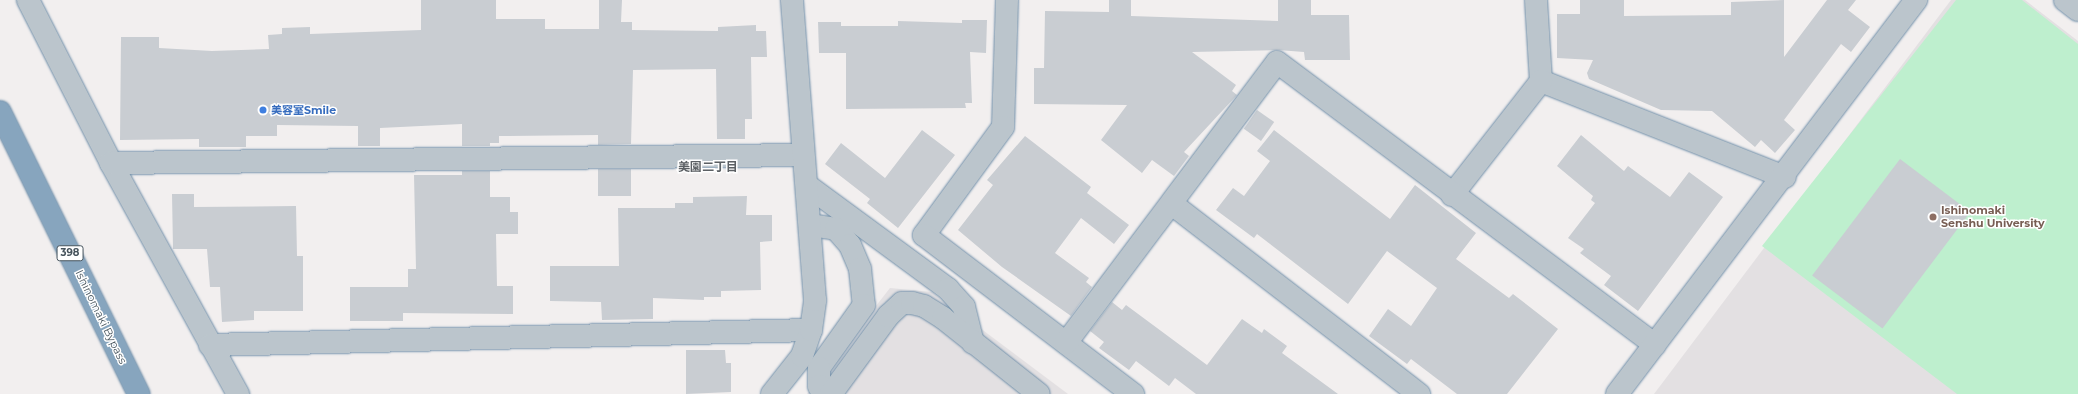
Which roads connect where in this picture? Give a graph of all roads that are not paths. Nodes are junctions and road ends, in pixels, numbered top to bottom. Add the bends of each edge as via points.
1 (28, 0) edge
2 (792, 0) edge
3 (1006, 0) edge
4 (1536, 0) edge
5 (1916, 0) edge
6 (2065, 0) edge
7 (2078, 10) edge
8 (1541, 81) junction
9 (0, 112) edge
10 (803, 155) junction
11 (111, 163) junction
12 (1786, 177) junction
13 (808, 186) junction
14 (1452, 196) junction
15 (1172, 204) junction
16 (810, 225) junction
17 (811, 330) junction
18 (972, 343) junction
19 (1066, 343) junction
20 (1655, 345) junction
21 (210, 346) junction
22 (139, 394) edge
23 (238, 394) edge
24 (772, 394) edge
25 (823, 394) edge
26 (831, 394) edge
27 (1039, 394) edge
28 (1133, 394) edge
29 (1419, 394) edge
30 (1617, 394) edge

1 - 11 street
2 - 10 street
3 - 19 street via 1003,127 924,236
4 - 8 street
5 - 12 street
6 - 7 street
8 - 12 street
8 - 14 street
9 - 22 highway, Ishinomaki Bypass / 398
10 - 11 street
10 - 13 street
11 - 21 street
12 - 20 street
13 - 16 street
13 - 18 street via 948,289 964,307
14 - 15 street via 1277,62
14 - 20 street
15 - 19 street
15 - 29 street
16 - 17 street via 815,300
16 - 25 street via 836,230 850,245 860,269 864,305 819,368 819,386
17 - 21 street
17 - 24 street via 802,356
18 - 26 street via 924,306 902,303
18 - 27 street
19 - 28 street
20 - 30 street
21 - 23 street

